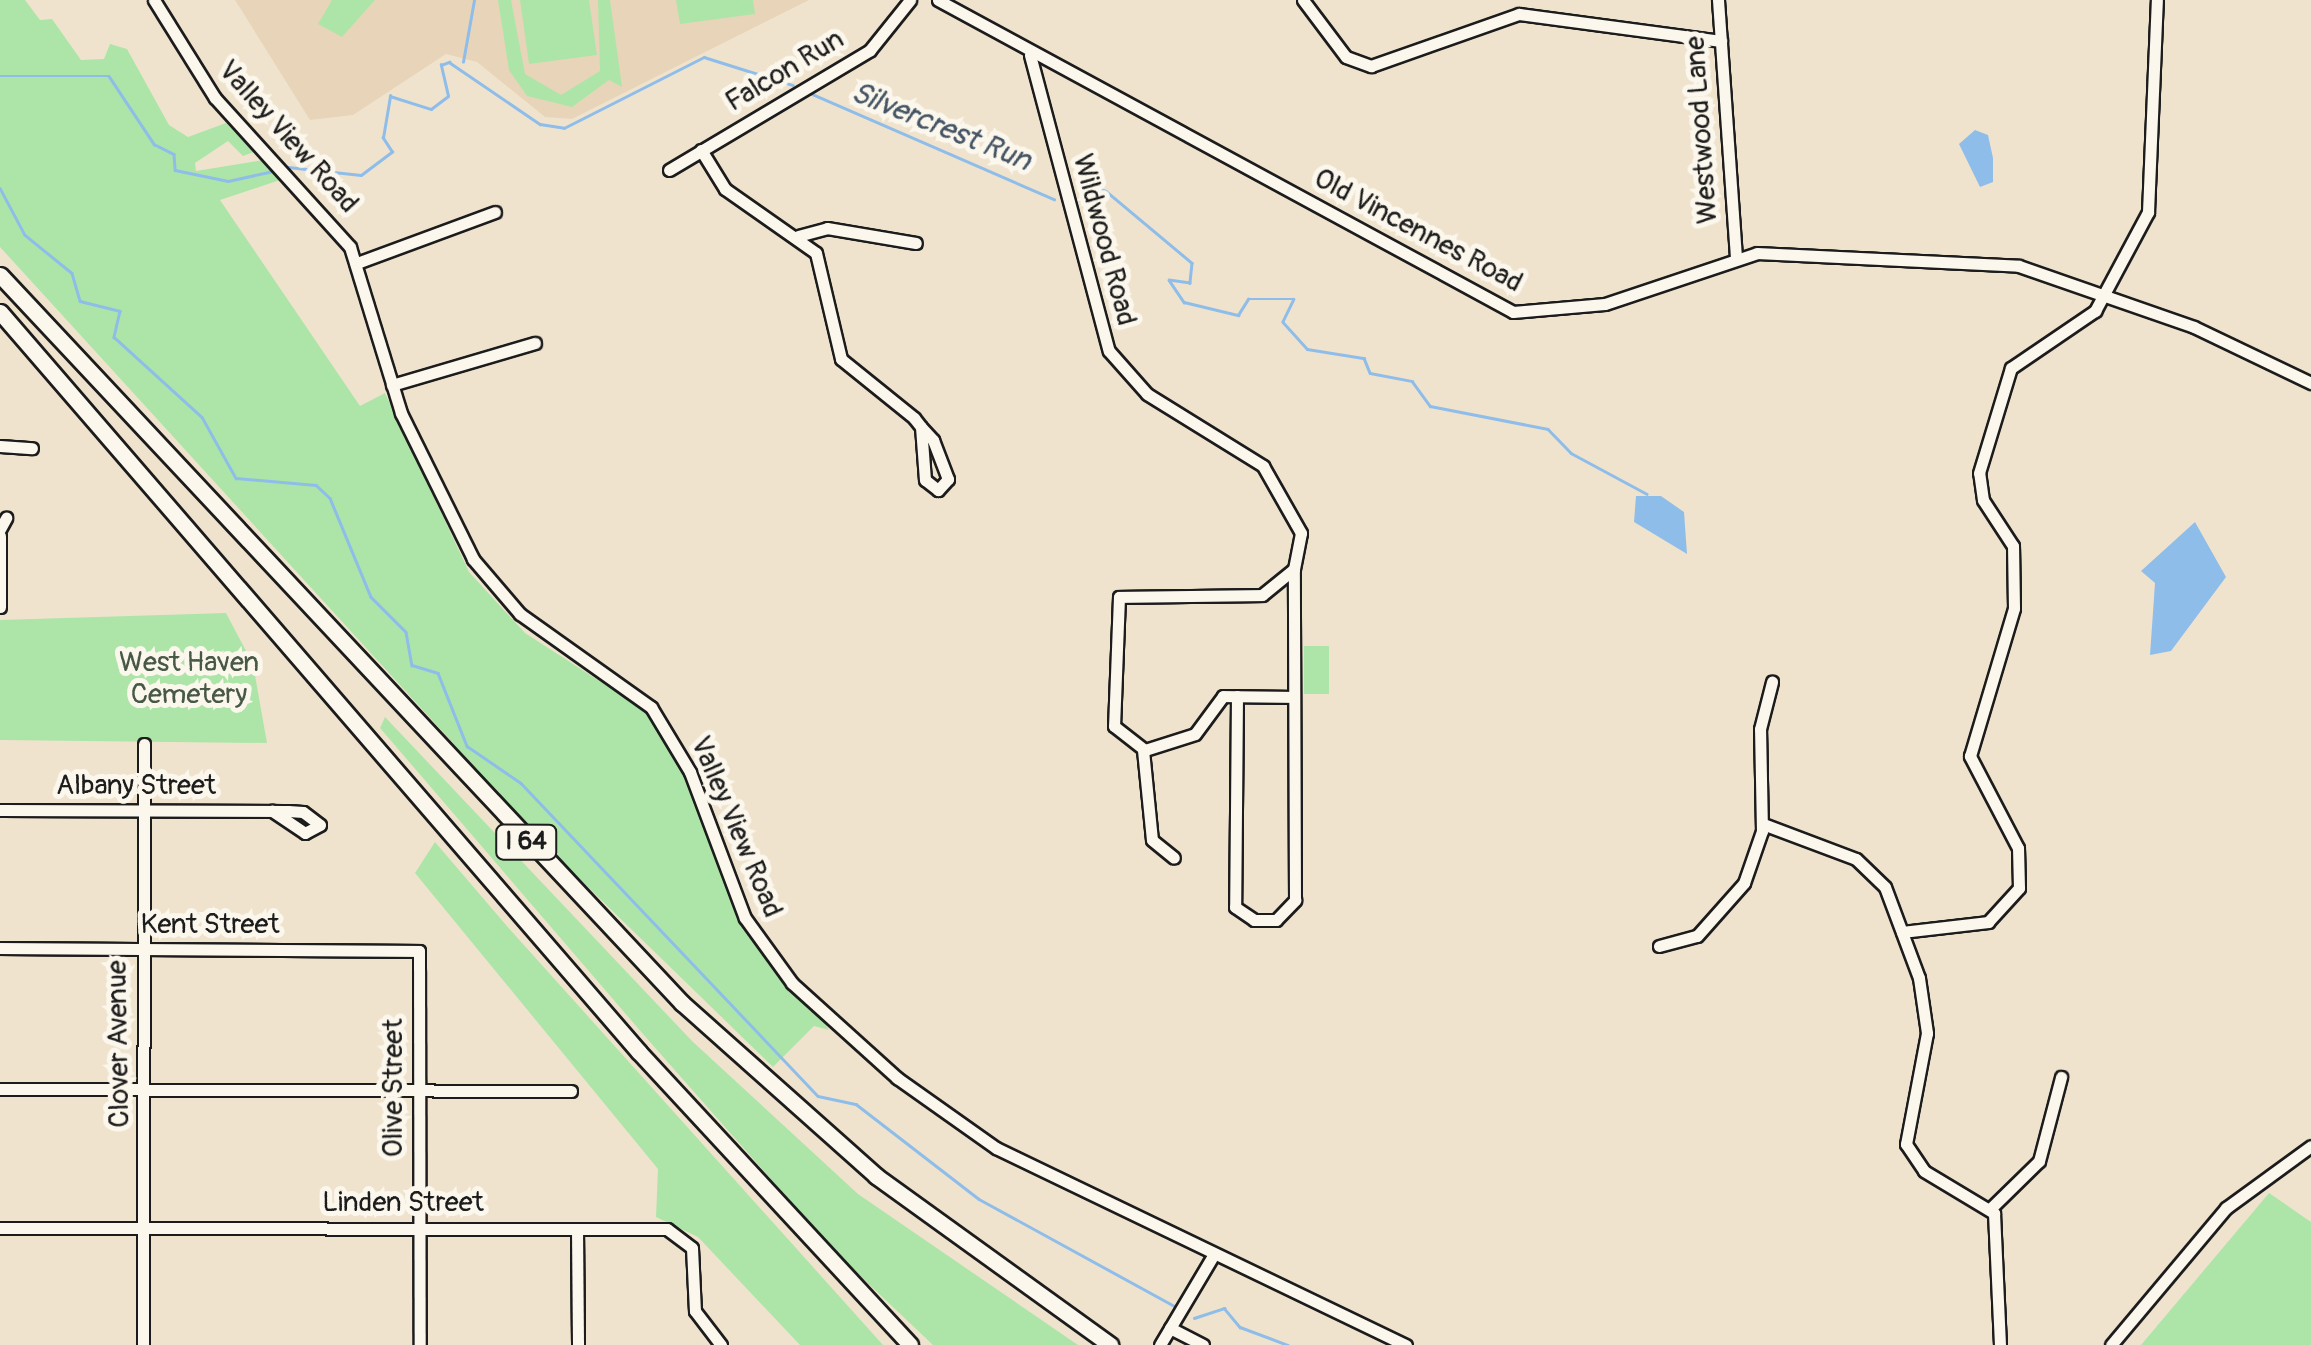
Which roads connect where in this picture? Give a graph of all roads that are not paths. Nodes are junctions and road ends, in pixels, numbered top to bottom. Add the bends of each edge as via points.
1 (154, 0) edge
2 (910, 0) edge
3 (938, 0) edge
4 (1304, 0) edge
5 (1514, 0) edge
6 (1718, 0) edge
7 (2157, 0) edge
8 (1524, 14) junction
9 (1721, 41) junction
10 (1030, 54) junction
11 (701, 150) junction
12 (670, 170) dead end
13 (494, 212) dead end
14 (798, 236) junction
15 (916, 243) dead end
16 (1736, 256) junction
17 (358, 262) junction
18 (0, 275) edge
19 (2106, 296) junction
20 (0, 312) edge
21 (535, 343) dead end
22 (2311, 384) edge
23 (392, 385) junction
24 (921, 426) junction
25 (0, 446) edge
26 (32, 448) dead end
27 (2, 528) edge
28 (1294, 569) junction
29 (0, 607) edge
30 (1772, 682) dead end
31 (1237, 696) junction
32 (1292, 697) junction
33 (144, 744) dead end
34 (1143, 750) junction
35 (0, 810) edge
36 (144, 811) junction
37 (272, 811) dead end
38 (1763, 824) junction
39 (1174, 858) dead end
40 (1902, 932) junction
41 (1659, 946) dead end
42 (0, 948) edge
43 (142, 949) junction
44 (419, 951) joint
45 (2061, 1077) dead end
46 (0, 1088) edge
47 (145, 1090) junction
48 (420, 1091) junction
49 (571, 1091) dead end
50 (2311, 1146) edge
51 (1991, 1208) junction
52 (145, 1227) junction
53 (0, 1228) edge
54 (422, 1228) junction
55 (577, 1229) junction
56 (1214, 1254) junction
57 (1170, 1328) junction
58 (143, 1345) edge
59 (420, 1345) edge
60 (578, 1345) edge
61 (720, 1345) edge
62 (910, 1345) edge
63 (1110, 1345) edge
64 (1160, 1345) edge
65 (1203, 1345) edge
66 (1406, 1345) edge
67 (2000, 1345) edge
68 (2111, 1345) edge

1 - 17 street, Valley View Road via 215,98 332,220
2 - 11 street, Falcon Run via 870,50
3 - 10 street, Old Vincennes Road
4 - 8 street via 1346,57 1371,66
5 - 8 street
6 - 9 street, Westwood Lane
7 - 19 street via 2154,188
8 - 9 street
9 - 16 street, Westwood Lane
10 - 16 street, Old Vincennes Road via 1513,312 1605,304
10 - 28 street, Wildwood Road via 1109,351 1147,394 1273,476 1299,521
11 - 12 street, Falcon Run
11 - 14 street via 725,189
13 - 17 street
14 - 15 street via 827,228
14 - 24 street via 824,267 840,359
16 - 19 street, Old Vincennes Road via 2018,266
17 - 23 street, Valley View Road
18 - 63 highway, I 64 via 682,1003 885,1183
19 - 22 street, Old Vincennes Road
19 - 40 street via 2011,368 1979,474 1983,500 2013,546 2014,608 1970,756 2018,848 2019,888 1988,922
20 - 62 highway, I 64 via 602,1010
21 - 23 street
23 - 56 street, Valley View Road via 481,572 532,624 630,685 668,732 745,918 792,982 958,1124
24 - 24 street via 926,482 943,488 947,475
25 - 26 street
27 - 29 street
28 - 32 street, Wildwood Road
28 - 34 street via 1262,594 1116,600 1113,718 1125,742
30 - 38 street via 1760,729
31 - 32 street
31 - 32 street, Wildwood Road via 1234,899 1254,920 1282,918 1295,900
31 - 34 street via 1223,696 1194,734
33 - 36 street, Clover Avenue
34 - 39 street via 1152,840
35 - 36 street, Albany Street
36 - 37 street, Albany Street
36 - 43 street, Clover Avenue
38 - 40 street via 1874,870
38 - 41 street via 1728,908 1697,936
40 - 51 street via 1927,1032 1906,1144 1924,1171
42 - 43 street, Kent Street
43 - 44 street, Kent Street
43 - 47 street, Clover Avenue
44 - 48 street, Olive Street
45 - 51 street via 2039,1162
46 - 47 street
47 - 48 street
47 - 52 street, Clover Avenue
48 - 49 street
48 - 54 street, Olive Street
50 - 68 street via 2226,1208
51 - 67 street via 2000,1233
52 - 53 street, Linden Street
52 - 54 street, Linden Street
52 - 58 street, Clover Avenue
54 - 55 street, Linden Street
54 - 59 street, Olive Street
55 - 60 street
55 - 61 street, Linden Street via 684,1235 695,1311
56 - 57 street
56 - 66 street, Valley View Road
57 - 64 street
57 - 65 street

